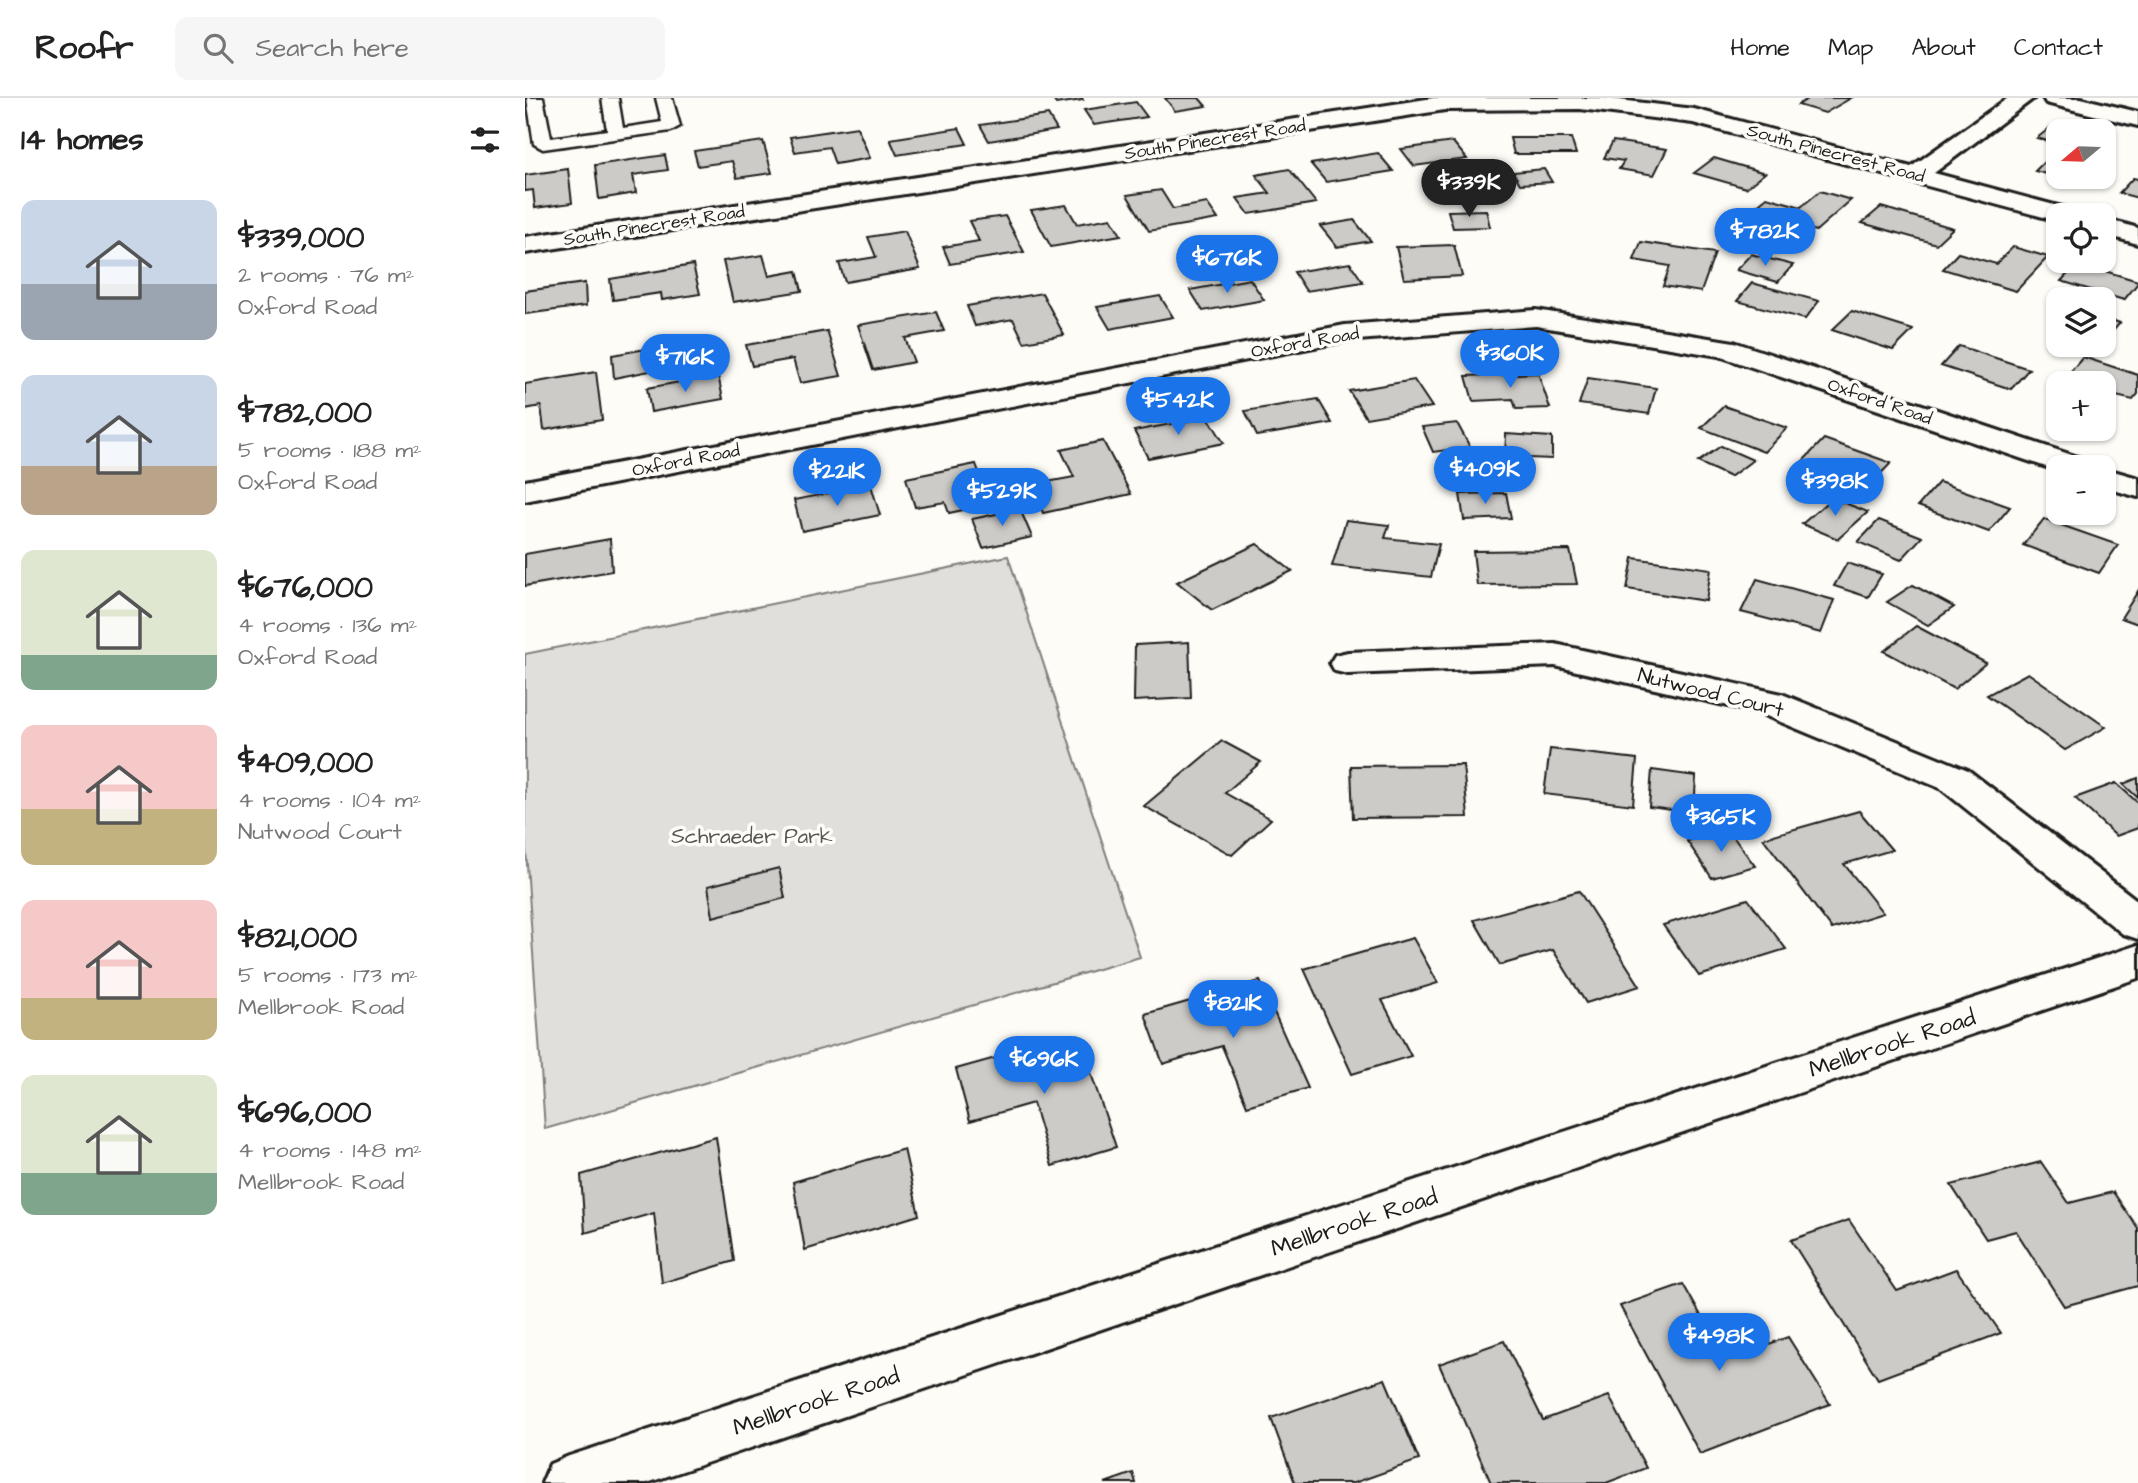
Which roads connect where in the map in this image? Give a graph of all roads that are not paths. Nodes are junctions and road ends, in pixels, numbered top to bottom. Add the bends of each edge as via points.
1 (533, 98) edge
2 (610, 98) edge
3 (664, 98) edge
4 (2023, 98) edge
5 (2054, 98) edge
6 (525, 99) edge
7 (2138, 119) edge
8 (616, 134) junction
9 (1917, 174) junction
10 (2046, 210) edge
11 (2116, 230) edge
12 (2138, 236) edge
13 (525, 245) edge
14 (2046, 457) edge
15 (2116, 481) edge
16 (2138, 488) edge
17 (525, 491) edge
18 (1349, 663) dead end
19 (2138, 923) edge
20 (2138, 961) edge
21 (569, 1483) edge

1 - 6 lane
1 - 8 lane via 543,144
2 - 8 lane
3 - 8 lane via 671,126
4 - 9 street
5 - 7 street
9 - 10 street, South Pinecrest Road
9 - 13 street, South Pinecrest Road via 1694,116 1580,102 1445,103
11 - 12 street
14 - 17 street, Oxford Road via 1724,348 1536,318 1345,334
15 - 16 street
18 - 19 street, Nutwood Court via 1555,655 1769,703 1954,779
20 - 21 street, Mellbrook Road

